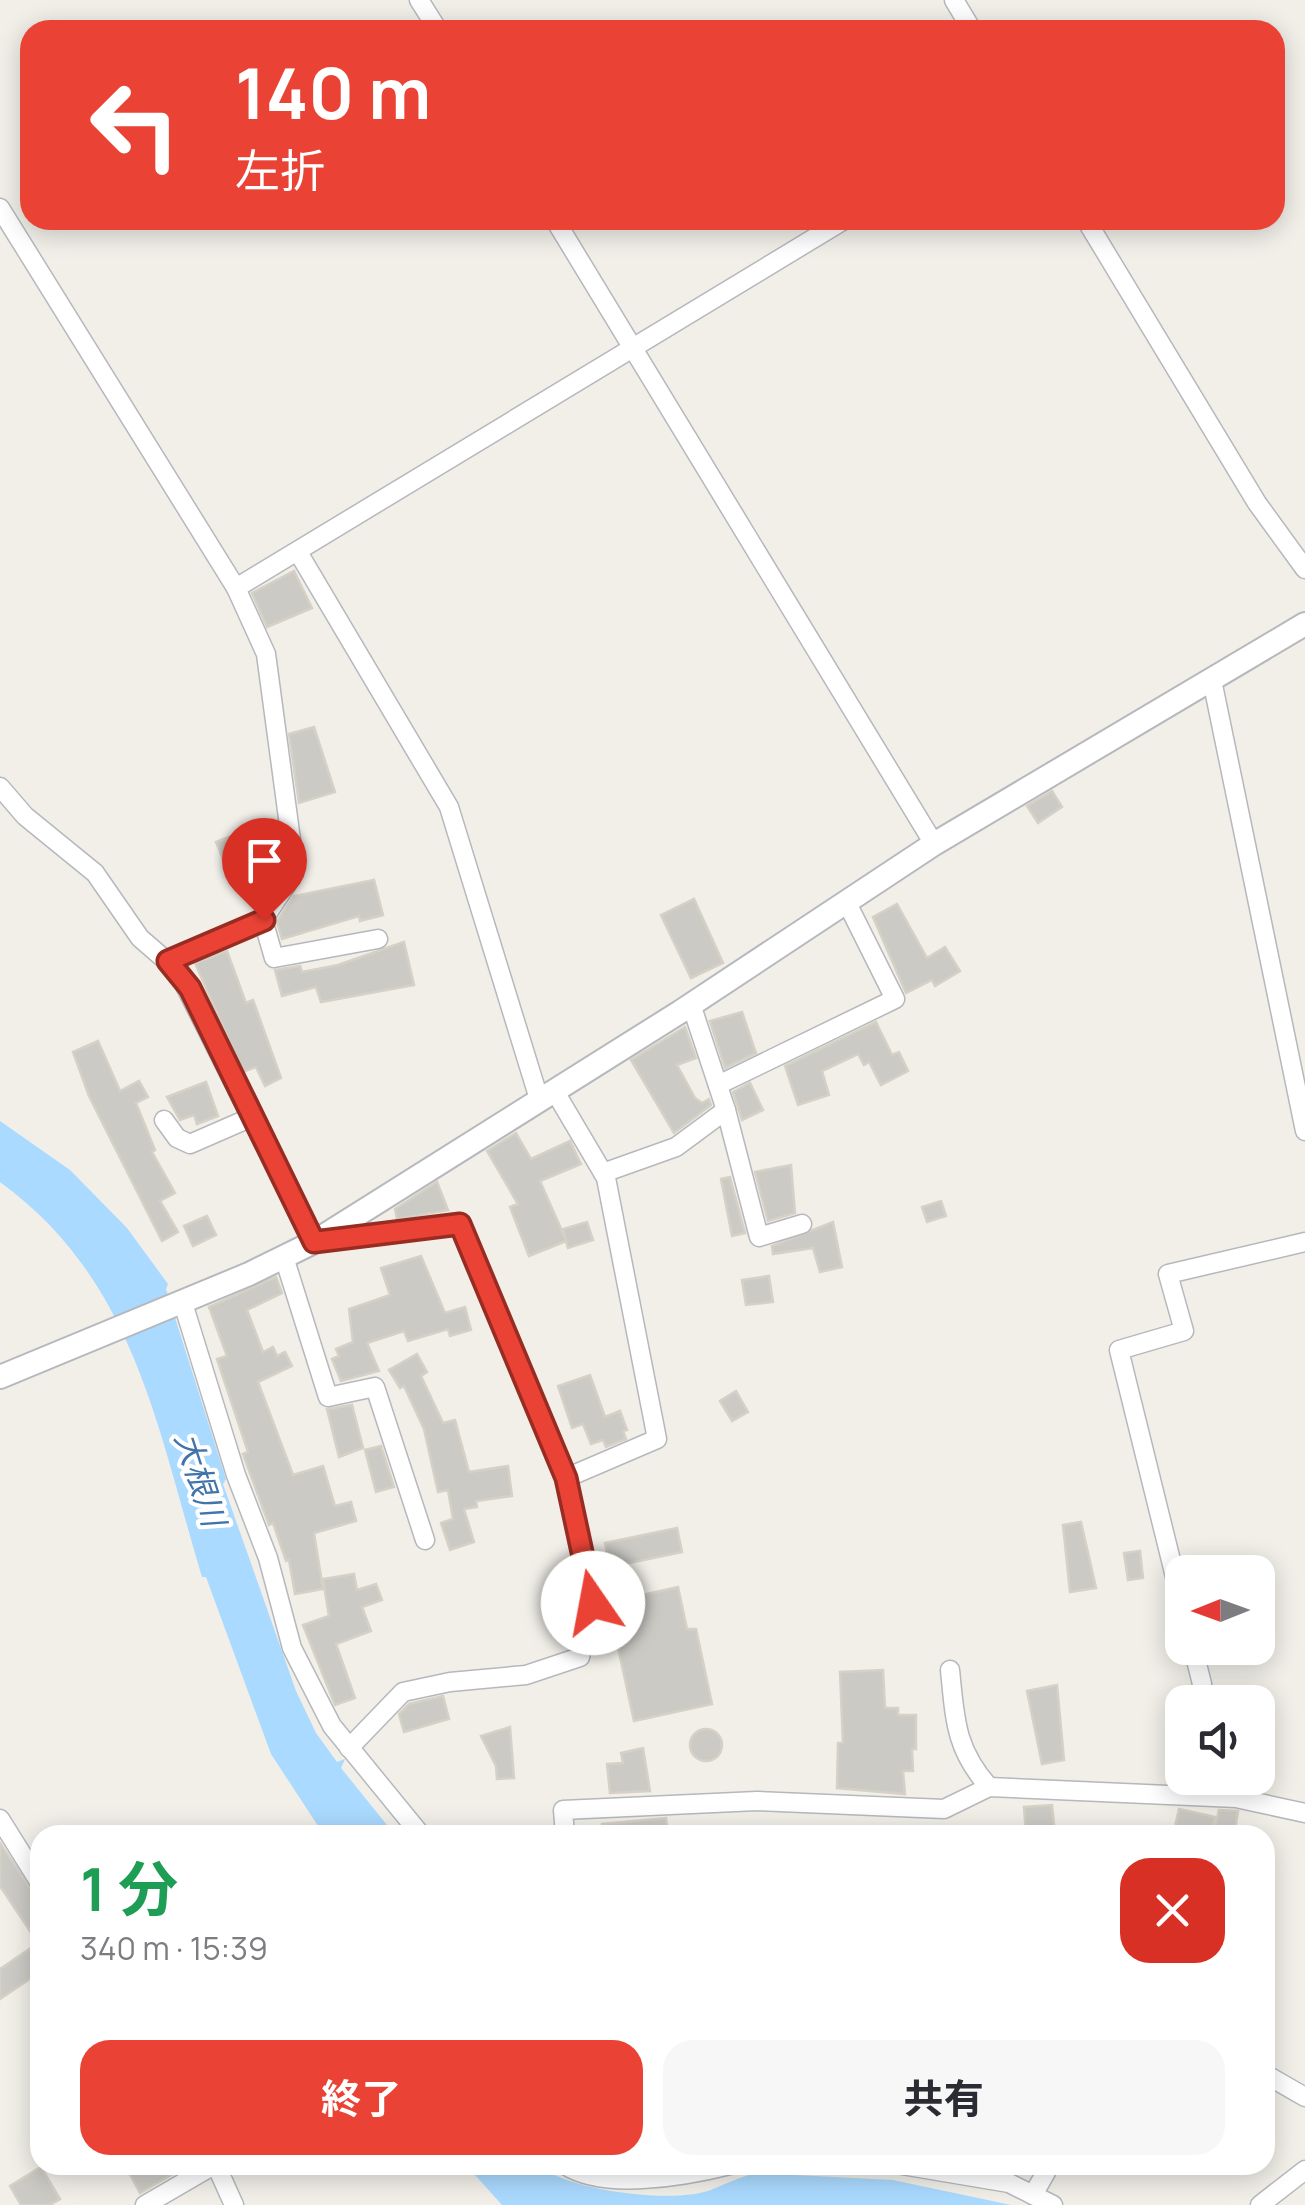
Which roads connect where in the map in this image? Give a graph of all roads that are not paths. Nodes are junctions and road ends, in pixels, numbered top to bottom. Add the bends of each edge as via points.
1 (0, 208) edge
2 (561, 230) edge
3 (828, 230) edge
4 (1092, 230) edge
5 (635, 349) junction
6 (298, 552) junction
7 (1305, 569) edge
8 (236, 588) junction
9 (1305, 624) edge
10 (1212, 680) junction
11 (0, 787) edge
12 (934, 844) junction
13 (846, 901) junction
14 (264, 920) junction
15 (378, 940) dead end
16 (168, 961) junction
17 (691, 1004) junction
18 (718, 1085) junction
19 (547, 1095) junction
20 (726, 1110) junction
21 (252, 1117) junction
22 (164, 1120) dead end
23 (1305, 1130) edge
24 (603, 1173) junction
25 (802, 1224) dead end
26 (314, 1242) junction
27 (1305, 1242) edge
28 (284, 1257) junction
29 (182, 1300) junction
30 (0, 1377) edge
31 (566, 1478) junction
32 (425, 1540) dead end
33 (1170, 1555) edge
34 (950, 1670) dead end
35 (349, 1748) junction
36 (1165, 1786) edge
37 (989, 1787) junction
38 (1223, 1795) edge
39 (1305, 1813) edge
40 (0, 1819) edge
41 (413, 1825) edge
42 (564, 1825) edge
43 (30, 1867) edge
44 (1275, 2080) edge
45 (1305, 2098) edge
46 (1305, 2170) edge
47 (198, 2175) edge
48 (220, 2175) edge
49 (598, 2175) edge
50 (669, 2175) edge
51 (961, 2175) edge
52 (1045, 2175) edge
53 (1033, 2196) junction
54 (145, 2205) edge
55 (234, 2205) edge
56 (1052, 2205) edge
57 (1260, 2205) edge

1 - 8 street
2 - 5 street
3 - 5 street
4 - 7 street via 1257,503
5 - 6 street
5 - 12 street
6 - 8 street
6 - 19 street via 449,807
8 - 14 street via 266,654 291,840 287,884
9 - 10 street
10 - 12 street
10 - 23 street
11 - 16 street via 95,873 132,928
12 - 13 street
13 - 17 street
13 - 18 street via 895,1000
14 - 15 street via 274,958
14 - 16 street
16 - 21 street via 190,988
17 - 18 street
17 - 19 street
18 - 20 street
19 - 24 street
19 - 26 street
20 - 24 street via 676,1146
20 - 25 street via 760,1237
21 - 22 street via 190,1144
21 - 26 street
24 - 31 street via 657,1439
26 - 28 street
26 - 31 street via 460,1224
27 - 33 street via 1168,1274 1184,1331 1119,1350
28 - 29 street
28 - 32 street via 328,1397 375,1387
29 - 30 street
29 - 35 street via 292,1648
31 - 35 street via 593,1603 580,1656 526,1675 403,1692
34 - 37 street via 967,1762
35 - 41 street
36 - 37 street via 1049,1793
37 - 42 street via 944,1809 756,1801 563,1810
38 - 39 street
40 - 43 street
44 - 45 street
46 - 57 street
47 - 54 street
48 - 55 street
49 - 50 street
51 - 53 street via 1008,2183
52 - 53 street
53 - 56 street

